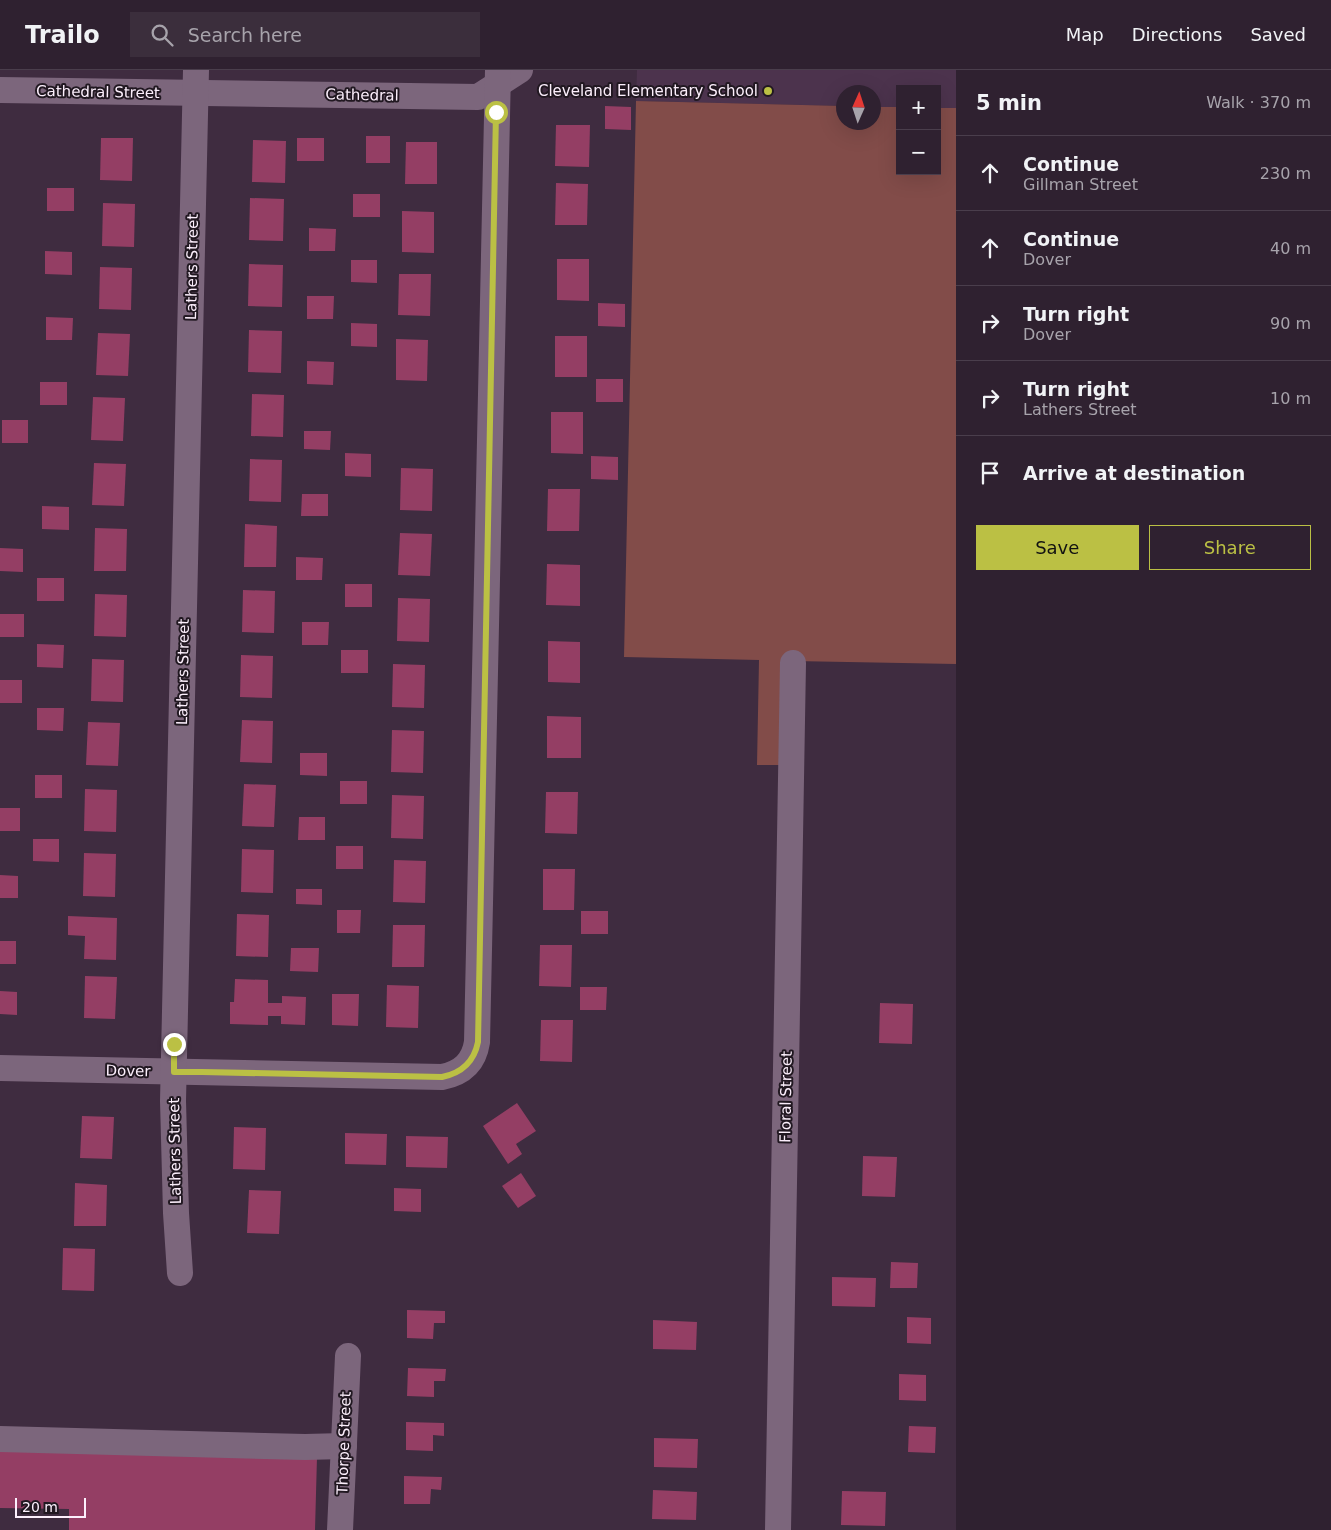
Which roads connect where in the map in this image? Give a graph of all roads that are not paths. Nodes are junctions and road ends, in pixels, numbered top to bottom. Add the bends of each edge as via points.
1 (520, 70) edge
2 (498, 77) edge
3 (196, 82) edge
4 (0, 90) edge
5 (793, 664) dead end
6 (0, 1068) edge
7 (174, 1072) junction
8 (180, 1273) dead end
9 (348, 1356) dead end
10 (0, 1439) edge
11 (344, 1446) junction
12 (340, 1530) edge
13 (778, 1530) edge

1 - 2 street, Cathedral
2 - 3 street, Cathedral via 478,97
2 - 7 street, Dover via 476,1051 463,1069 442,1077
3 - 4 street, Cathedral Street
3 - 7 street, Lathers Street
5 - 13 street, Floral Street
6 - 7 street, Dover
7 - 8 street, Lathers Street
9 - 11 street, Thorpe Street
10 - 11 street
11 - 12 street, Thorpe Street

